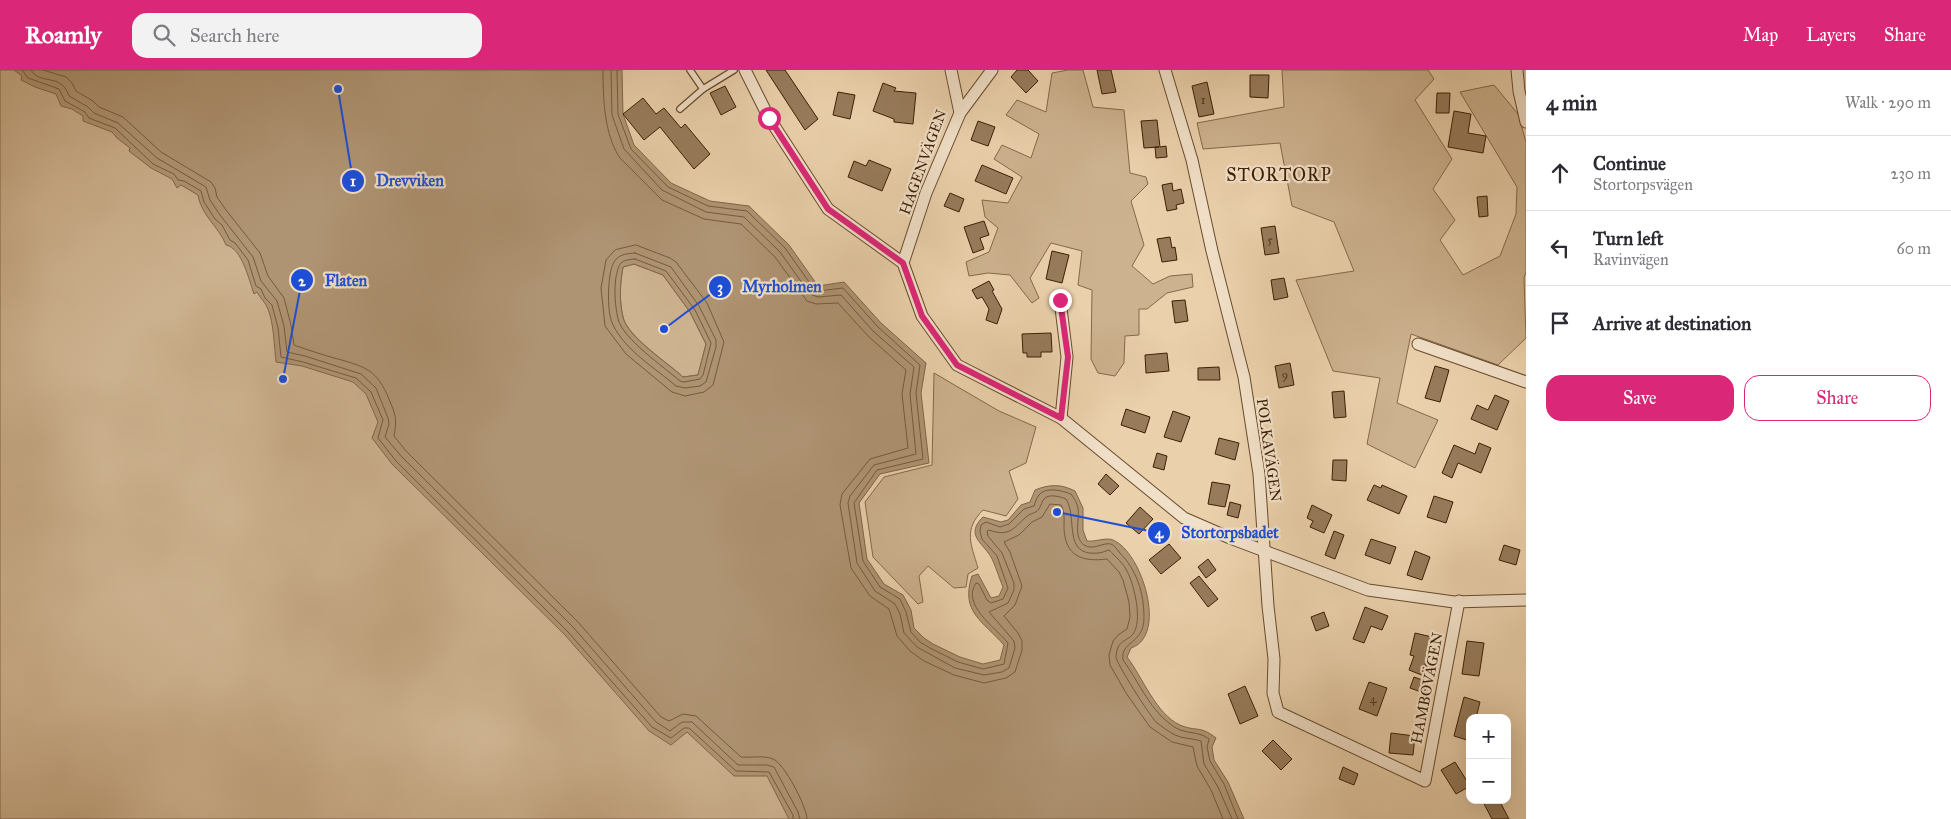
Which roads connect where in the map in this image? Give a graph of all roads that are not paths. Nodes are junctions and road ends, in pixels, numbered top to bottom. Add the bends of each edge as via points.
1 (690, 70) edge
2 (734, 70) edge
3 (745, 70) edge
4 (951, 70) edge
5 (992, 70) edge
6 (1165, 70) edge
7 (1517, 70) edge
8 (703, 90) junction
9 (680, 109) dead end
10 (960, 113) junction
11 (1526, 122) edge
12 (903, 263) junction
13 (1060, 300) dead end
14 (1418, 344) dead end
15 (1526, 382) edge
16 (1061, 418) junction
17 (1265, 551) junction
18 (1526, 600) edge
19 (1459, 602) junction
20 (1425, 781) joint

1 - 8 lane
2 - 8 lane
3 - 12 street via 769,118 828,209
4 - 10 street, HAGENVÄGEN
5 - 10 street
6 - 17 street, POLKAVÄGEN via 1192,160 1244,377 1260,474
7 - 11 street
8 - 9 lane
10 - 12 street, HAGENVÄGEN via 926,194
12 - 16 street via 922,316 957,365
13 - 16 street via 1068,357
14 - 15 street
16 - 17 street via 1184,518
17 - 19 street via 1368,590
17 - 20 street, POLKAVÄGEN via 1274,659 1273,693 1278,712
18 - 19 street
19 - 20 street, HAMBOVÄGEN

